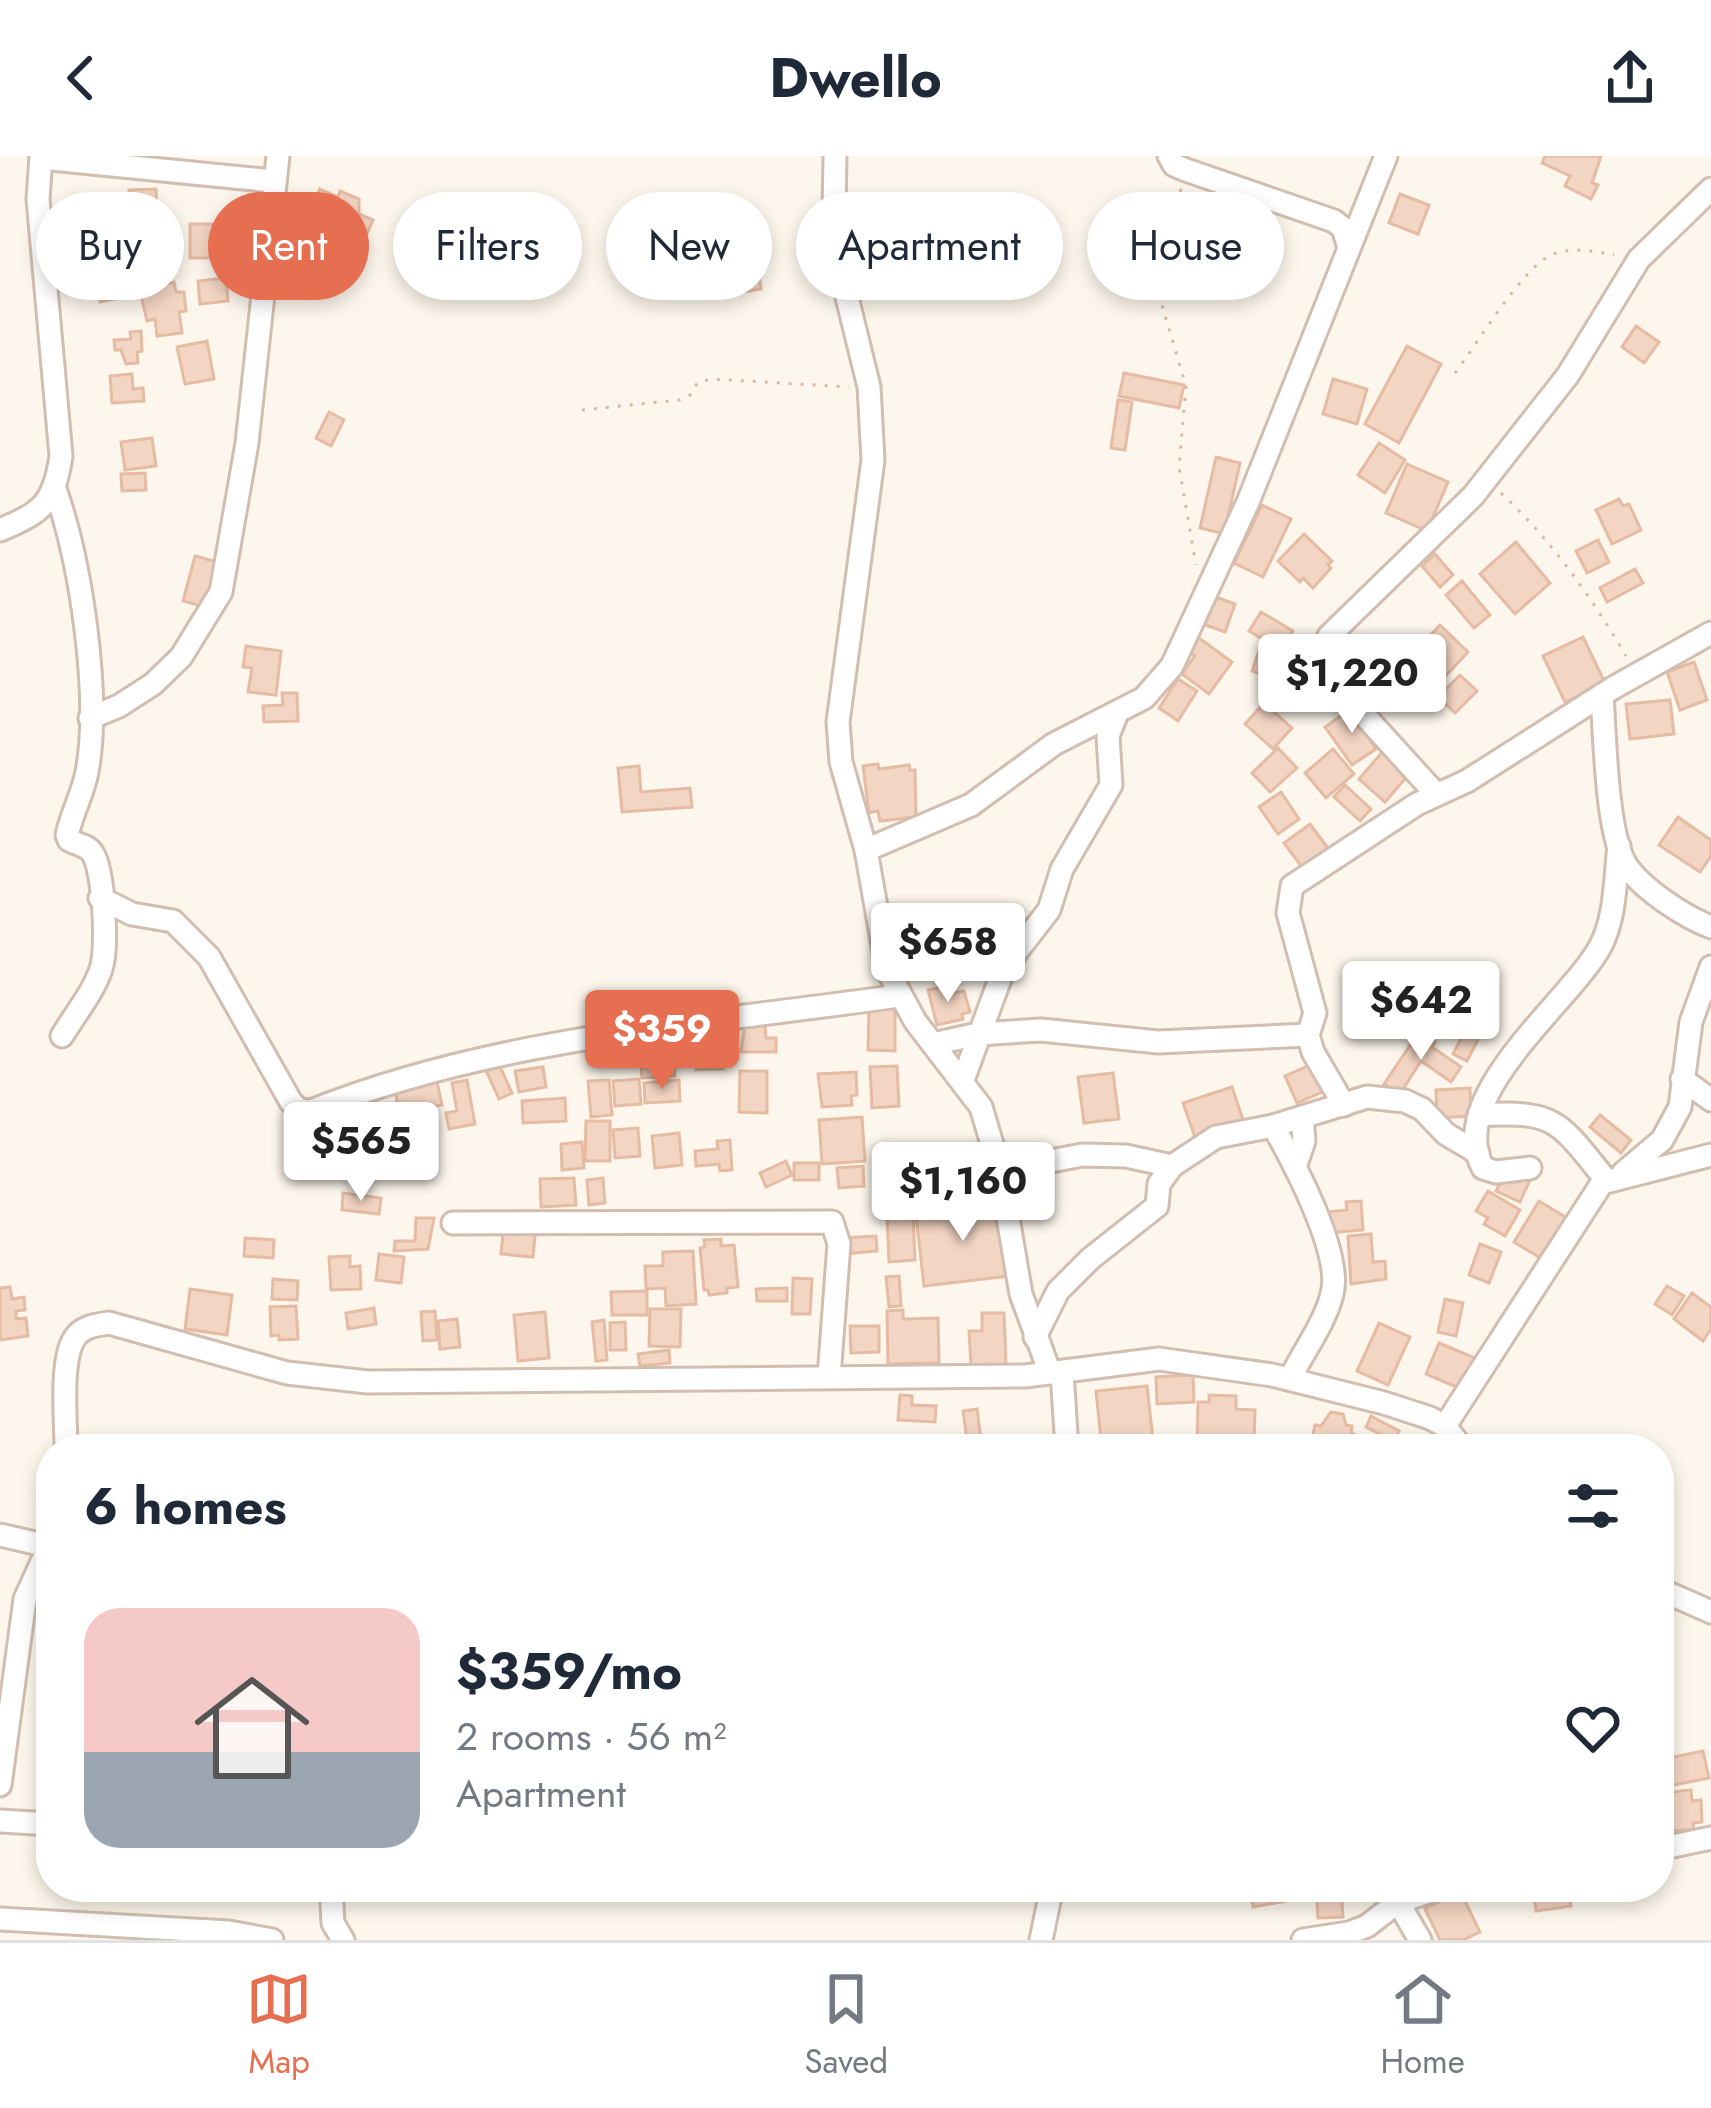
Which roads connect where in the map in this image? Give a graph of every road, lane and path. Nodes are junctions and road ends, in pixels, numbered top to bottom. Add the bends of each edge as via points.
1 (278, 156) edge
2 (835, 156) edge
3 (1386, 156) edge
4 (41, 157) edge
5 (1178, 163) edge
6 (273, 181) junction
7 (1711, 189) edge
8 (1348, 248) junction
9 (1640, 259) junction
10 (1455, 373) dead end
11 (869, 387) junction
12 (582, 410) dead end
13 (1487, 479) junction
14 (56, 492) junction
15 (0, 530) edge
16 (1202, 600) junction
17 (1711, 633) edge
18 (1637, 675) junction
19 (1602, 695) junction
20 (1117, 713) junction
21 (90, 718) junction
22 (1436, 794) junction
23 (1618, 846) junction
24 (866, 850) junction
25 (100, 898) junction
26 (1710, 929) edge
27 (1711, 967) edge
28 (898, 996) junction
29 (978, 1034) junction
30 (1308, 1035) junction
31 (62, 1036) dead end
32 (933, 1044) junction
33 (1682, 1079) junction
34 (963, 1080) junction
35 (1711, 1100) edge
36 (1343, 1105) junction
37 (1479, 1115) junction
38 (1302, 1117) junction
39 (1273, 1126) junction
40 (1478, 1153) junction
41 (1711, 1155) edge
42 (1172, 1166) junction
43 (1295, 1166) junction
44 (1530, 1168) dead end
45 (1000, 1171) junction
46 (1613, 1179) junction
47 (453, 1223) dead end
48 (1035, 1337) junction
49 (1056, 1373) junction
50 (829, 1376) junction
51 (1290, 1379) junction
52 (65, 1434) edge
53 (1065, 1434) edge
54 (1441, 1434) edge
55 (1460, 1434) edge
56 (0, 1535) edge
57 (36, 1541) edge
58 (36, 1575) edge
59 (1674, 1598) edge
60 (1711, 1612) edge
61 (0, 1785) edge
62 (0, 1821) edge
63 (36, 1823) edge
64 (1711, 1838) edge
65 (1674, 1846) edge
66 (332, 1902) edge
67 (1049, 1902) edge
68 (1389, 1902) edge
69 (1400, 1902) edge
70 (0, 1919) edge
71 (144, 1933) edge
72 (272, 1940) edge
73 (343, 1940) edge
74 (1041, 1940) edge
75 (1304, 1940) edge
76 (1420, 1940) edge

1 - 6 street
2 - 11 street via 845,289
3 - 8 street
4 - 6 street
4 - 14 street via 61,456
5 - 8 street via 1334,221
5 - 16 path via 1158,292 1186,386 1179,467
6 - 21 street via 267,286 221,592 181,657 152,684
7 - 9 street
8 - 16 street
9 - 10 path via 1552,254
9 - 13 street via 1568,375
11 - 12 path via 713,379 679,400
11 - 24 street via 870,504 838,722
13 - 18 path via 1575,574
13 - 22 street via 1329,636 1317,661 1333,696 1355,705
14 - 15 street via 33,516
14 - 21 street via 81,592
16 - 20 street via 1160,684
17 - 18 street
18 - 19 street
19 - 22 street
19 - 23 street
20 - 24 street via 1054,744 971,805
20 - 29 street via 1108,736 1111,785 1062,869 1049,910 1004,968
21 - 25 street via 87,772 67,835 93,854
22 - 30 street via 1292,886 1288,913 1316,1013
23 - 26 street via 1644,885
23 - 37 street via 1599,949 1520,1047
24 - 28 street
25 - 28 street via 173,921 209,957 299,1110 563,1044
25 - 31 street via 104,962
27 - 33 street
28 - 32 street
29 - 30 street via 1058,1030 1158,1042
29 - 32 street
29 - 34 street
30 - 36 street
32 - 34 street
33 - 35 street
33 - 46 street via 1672,1125
34 - 45 street via 981,1107
36 - 38 street
36 - 40 street via 1366,1097 1405,1101
37 - 40 street
37 - 46 street via 1547,1117
38 - 39 street
38 - 43 street
39 - 42 street via 1216,1137
39 - 43 street
40 - 44 street via 1483,1168 1496,1172
41 - 46 street
42 - 45 street via 1082,1155
42 - 48 street via 1157,1206 1058,1291
43 - 51 street via 1334,1277
45 - 48 street
46 - 55 street via 1590,1197
47 - 50 street via 828,1220 838,1244
48 - 49 street
49 - 50 street
49 - 51 street via 1159,1359
49 - 53 street
50 - 52 street via 368,1382 287,1373 109,1323 74,1339
51 - 54 street via 1384,1403
56 - 57 street
58 - 61 street via 25,1599
59 - 60 street
62 - 63 street
64 - 65 street
66 - 73 street
67 - 74 street
68 - 75 street via 1367,1925
69 - 76 street
70 - 71 street
71 - 72 street

